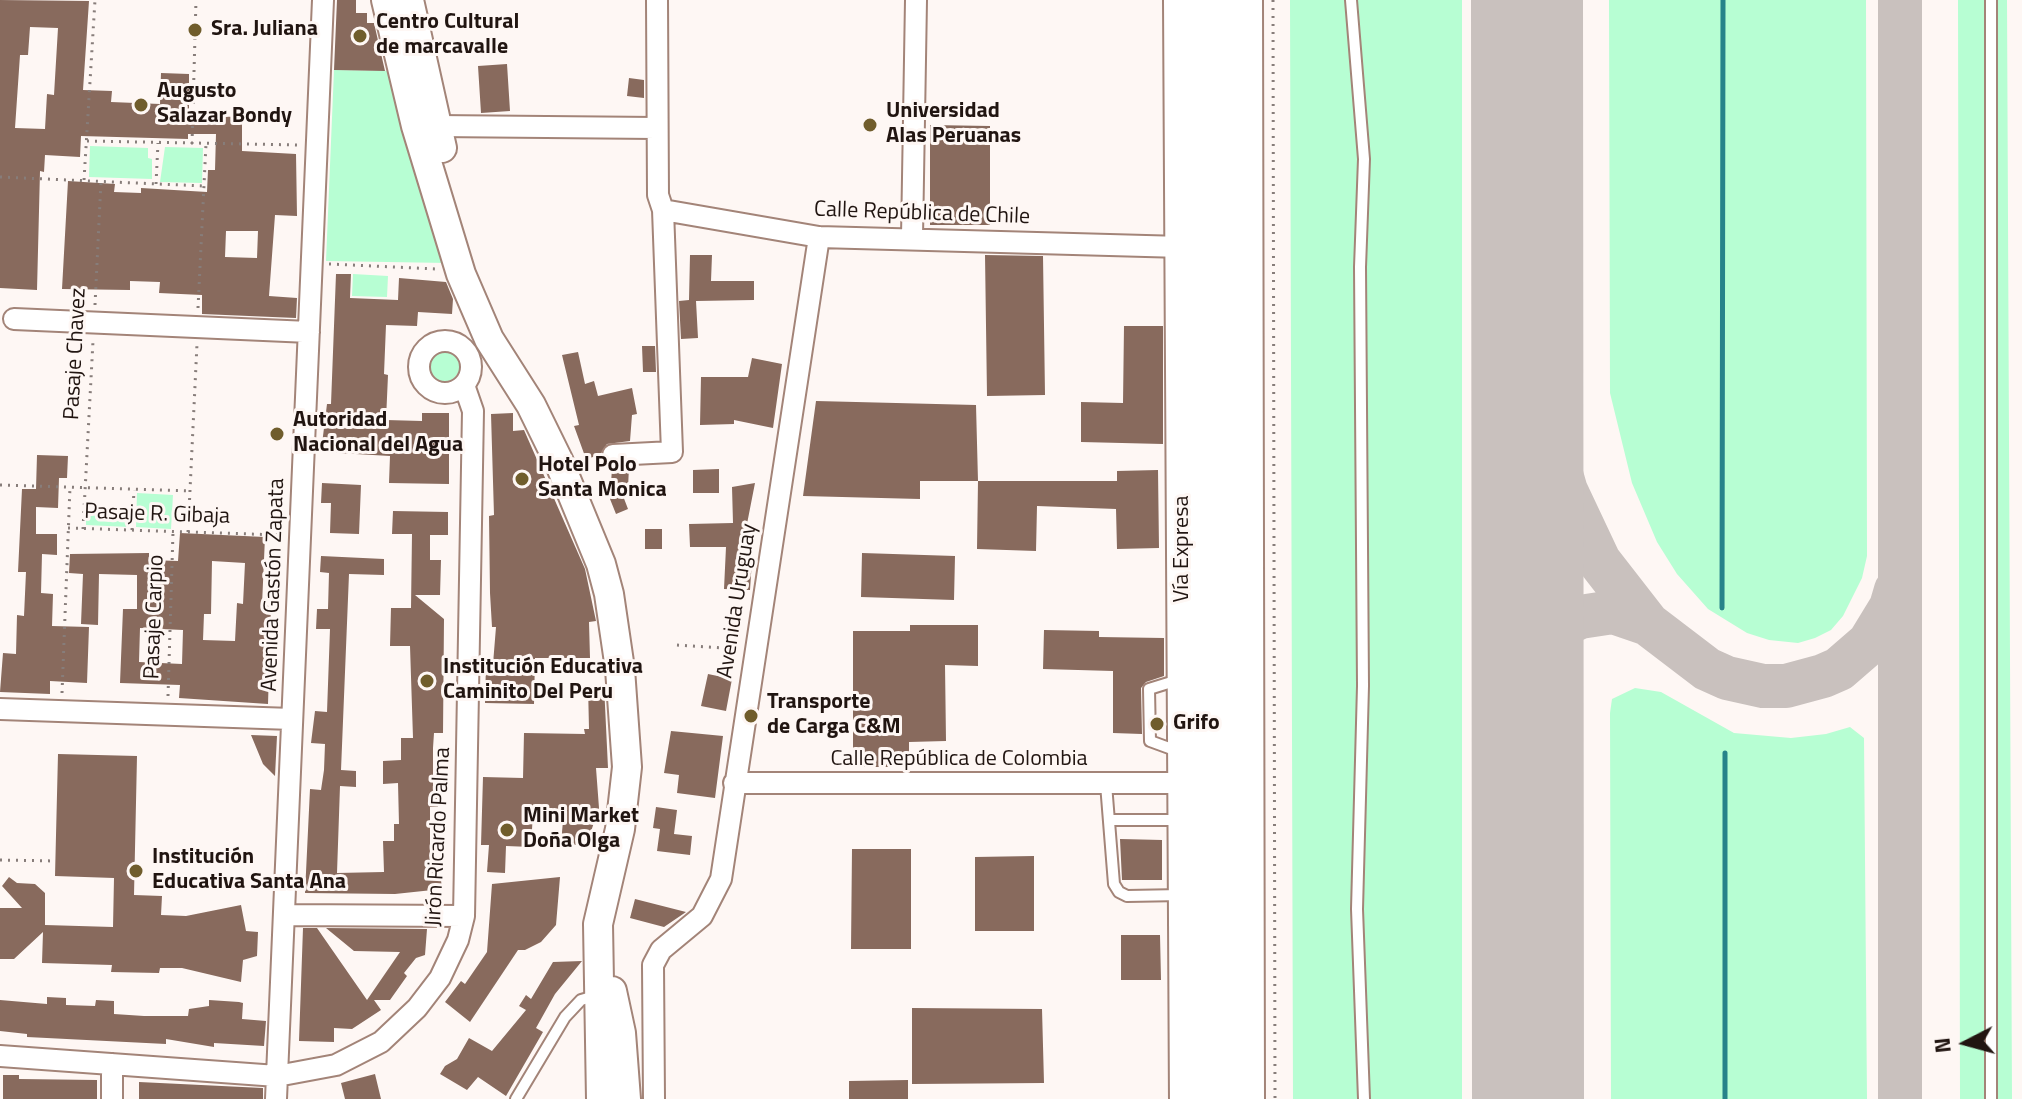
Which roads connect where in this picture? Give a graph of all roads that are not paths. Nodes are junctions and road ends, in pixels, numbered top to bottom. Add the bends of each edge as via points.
1 (323, 0) edge
2 (386, 0) edge
3 (409, 0) edge
4 (657, 0) edge
5 (916, 0) edge
6 (1178, 0) edge
7 (1203, 0) edge
8 (1226, 0) edge
9 (1248, 0) edge
10 (1351, 0) edge
11 (1991, 0) edge
12 (436, 126) junction
13 (656, 128) junction
14 (663, 210) junction
15 (819, 237) junction
16 (912, 237) junction
17 (1182, 247) junction
18 (14, 319) dead end
19 (309, 332) junction
20 (464, 385) dead end
21 (613, 455) dead end
22 (1216, 606) junction
23 (1251, 666) junction
24 (1184, 672) junction
25 (0, 709) edge
26 (292, 719) junction
27 (734, 783) junction
28 (1184, 783) junction
29 (1106, 784) junction
30 (1110, 820) junction
31 (1184, 832) junction
32 (1251, 843) junction
33 (1206, 896) junction
34 (284, 915) junction
35 (464, 916) junction
36 (600, 995) junction
37 (0, 1056) edge
38 (112, 1064) junction
39 (277, 1076) junction
40 (112, 1099) edge
41 (276, 1099) edge
42 (516, 1099) edge
43 (601, 1099) edge
44 (615, 1099) edge
45 (626, 1099) edge
46 (654, 1099) edge
47 (1184, 1099) edge
48 (1205, 1099) edge
49 (1228, 1099) edge
50 (1250, 1099) edge
51 (1364, 1099) edge
52 (1991, 1099) edge

1 - 19 street, Avenida Gastón Zapata
2 - 36 main road via 416,126 461,274 489,339 559,462 609,594 627,767 620,829 598,924
3 - 12 main road
4 - 13 street
5 - 16 street
6 - 17 main road, Vía Expresa
7 - 22 main road, Vía Expresa
8 - 22 main road, Vía Expresa
9 - 23 main road
10 - 51 lane via 1364,159 1357,909
11 - 52 lane
12 - 13 street
12 - 45 main road via 472,256 497,315 556,418 625,599 638,699 637,813 609,968
13 - 14 street
14 - 15 street, Calle República de Chile
14 - 21 street via 672,452
15 - 16 street, Calle República de Chile
15 - 27 street, Avenida Uruguay
16 - 17 street, Calle República de Chile
17 - 24 main road, Vía Expresa
18 - 19 street
19 - 26 street, Avenida Gastón Zapata
20 - 35 street, Jirón Ricardo Palma via 473,411
22 - 23 main road
22 - 24 main road
22 - 33 main road, Vía Expresa
23 - 32 main road
24 - 28 main road, Vía Expresa
25 - 26 street
26 - 34 street, Avenida Gastón Zapata
27 - 29 street, Calle República de Colombia
27 - 46 street, Avenida Uruguay via 721,879 712,900 702,916 661,950 653,965
28 - 29 street, Calle República de Colombia
28 - 31 main road, Vía Expresa
29 - 30 lane
30 - 31 lane
30 - 33 lane via 1119,892
31 - 33 main road
32 - 33 main road
32 - 50 main road
33 - 47 main road, Vía Expresa
33 - 48 main road, Vía Expresa
33 - 49 main road, Vía Expresa
34 - 35 street
34 - 39 street, Avenida Gastón Zapata
35 - 39 street, Jirón Ricardo Palma via 440,978 381,1042 336,1065
36 - 42 lane via 581,1000 565,1017
36 - 43 main road
36 - 44 main road via 611,1039
37 - 38 street, Jirón Ricardo Palma
38 - 39 street, Jirón Ricardo Palma
38 - 40 street
39 - 41 street, Avenida Gastón Zapata

